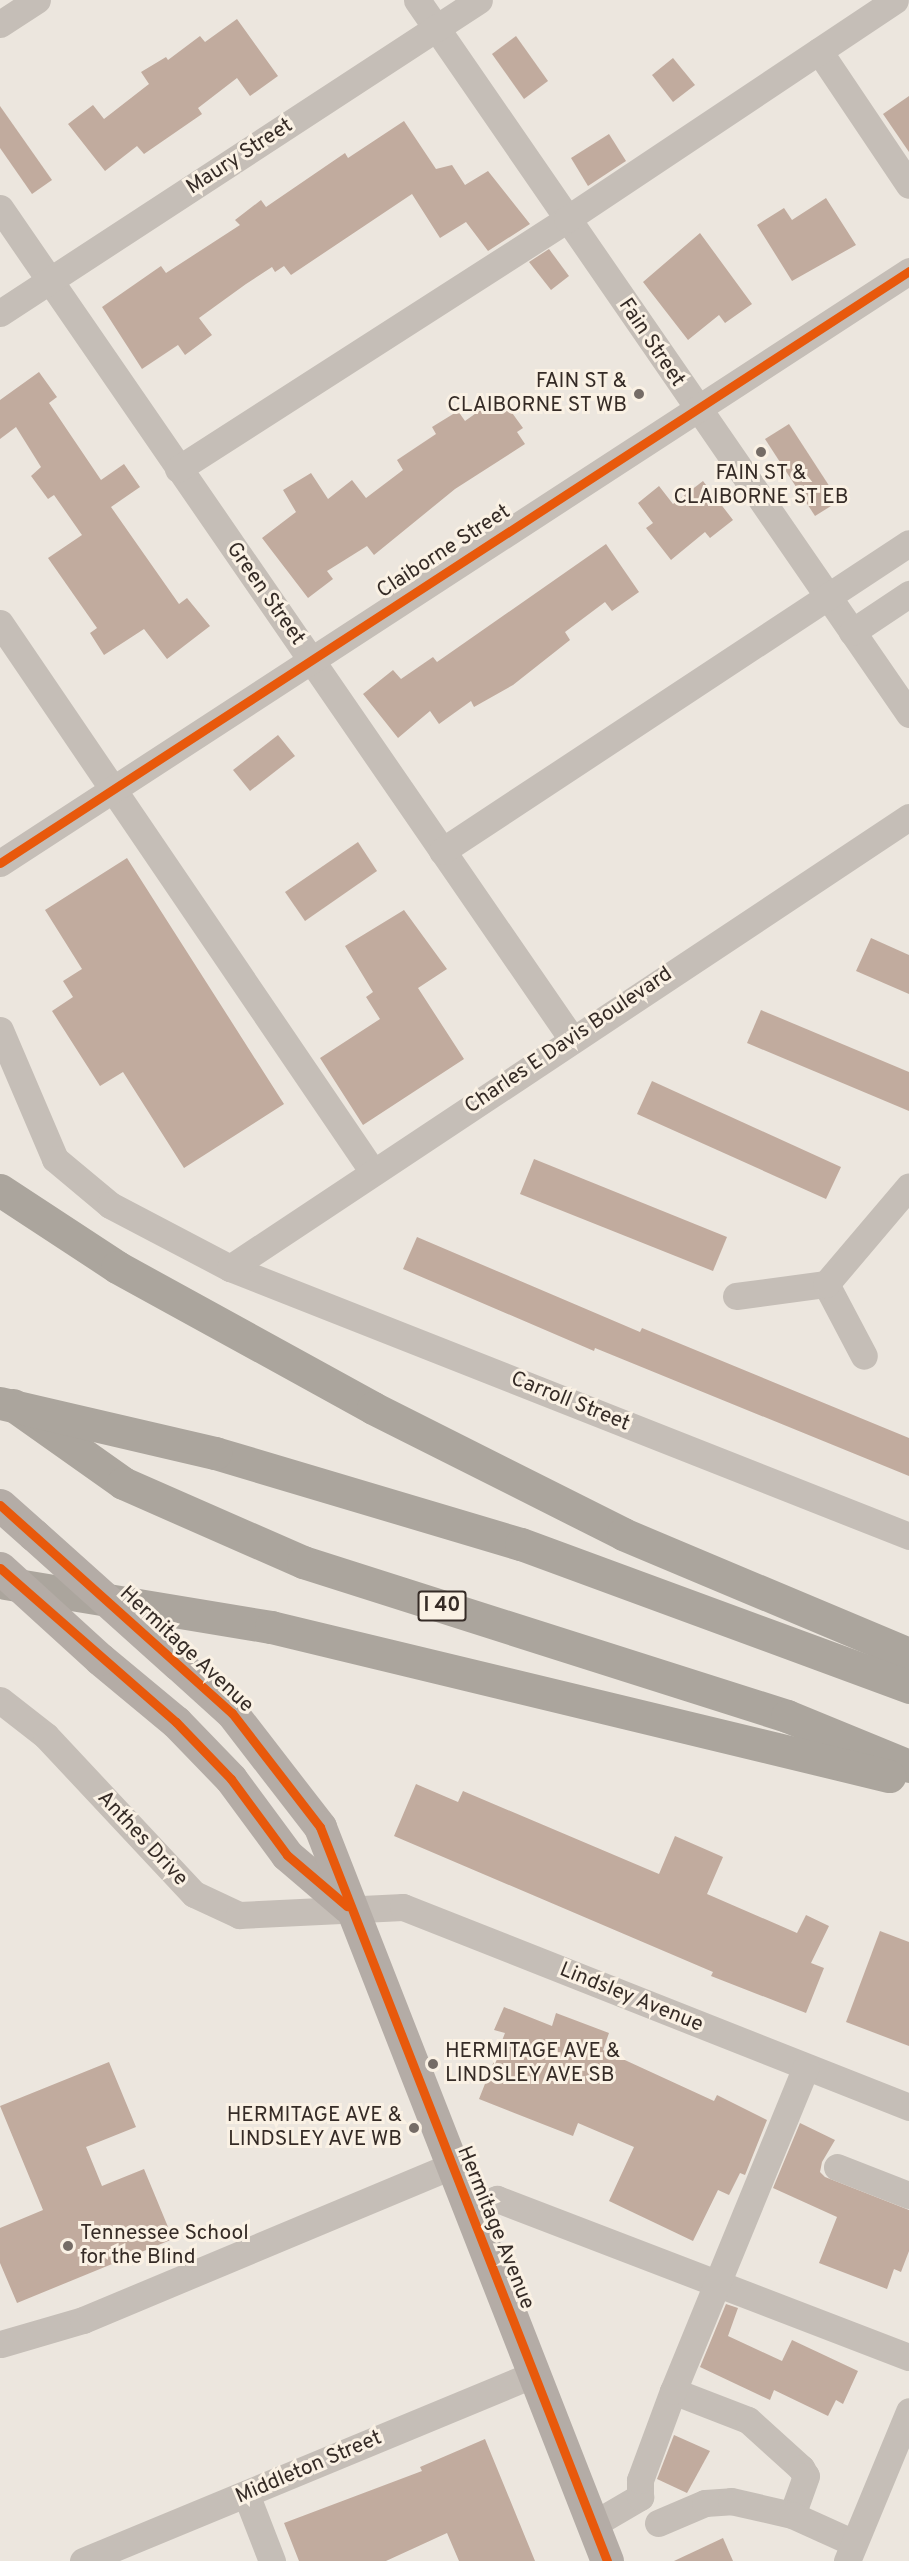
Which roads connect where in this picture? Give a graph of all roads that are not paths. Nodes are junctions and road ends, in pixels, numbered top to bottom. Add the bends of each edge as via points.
1 (38, 0) edge
2 (417, 0) edge
3 (479, 0) edge
4 (895, 0) edge
5 (0, 24) edge
6 (437, 28) junction
7 (819, 51) junction
8 (909, 185) edge
9 (0, 208) edge
10 (567, 219) junction
11 (909, 271) edge
12 (50, 280) junction
13 (0, 312) edge
14 (696, 410) junction
15 (178, 469) junction
16 (909, 543) edge
17 (909, 594) edge
18 (826, 596) junction
19 (0, 623) edge
20 (852, 632) junction
21 (311, 659) junction
22 (909, 714) edge
23 (115, 788) junction
24 (909, 817) edge
25 (442, 851) junction
26 (0, 863) edge
27 (0, 1030) edge
28 (572, 1039) junction
29 (373, 1172) junction
30 (909, 1186) edge
31 (0, 1190) edge
32 (230, 1268) junction
33 (826, 1284) junction
34 (736, 1296) dead end
35 (864, 1356) dead end
36 (0, 1395) edge
37 (0, 1403) edge
38 (0, 1505) edge
39 (909, 1536) edge
40 (0, 1568) edge
41 (0, 1582) edge
42 (872, 1640) junction
43 (909, 1644) edge
44 (909, 1654) edge
45 (909, 1687) edge
46 (0, 1700) edge
47 (909, 1766) edge
48 (909, 1781) edge
49 (349, 1908) junction
50 (806, 2067) junction
51 (909, 2107) edge
52 (451, 2166) junction
53 (837, 2167) dead end
54 (909, 2195) edge
55 (468, 2210) junction
56 (716, 2283) junction
57 (1, 2344) edge
58 (909, 2357) edge
59 (533, 2375) junction
60 (673, 2391) junction
61 (909, 2411) edge
62 (246, 2494) junction
63 (792, 2515) junction
64 (658, 2523) dead end
65 (592, 2525) junction
66 (851, 2552) edge
67 (83, 2561) edge
68 (272, 2561) edge
69 (606, 2561) edge

1 - 5 street
2 - 6 street, Fain Street
3 - 6 street, Maury Street
4 - 7 street
6 - 10 street, Fain Street
6 - 12 street, Maury Street
7 - 8 street
7 - 10 street
9 - 12 street, Green Street
10 - 14 street, Fain Street
10 - 15 street
11 - 14 street, Claiborne Street
12 - 13 street, Maury Street
12 - 15 street, Green Street
14 - 18 street, Fain Street
14 - 21 street, Claiborne Street
15 - 21 street, Green Street
16 - 18 street
17 - 20 street
18 - 20 street, Fain Street
18 - 25 street
19 - 23 street
20 - 22 street, Fain Street
21 - 23 street, Claiborne Street
21 - 25 street, Green Street
23 - 26 street, Claiborne Street
23 - 29 street
24 - 28 street, Charles E Davis Boulevard
25 - 28 street, Green Street
27 - 32 street, Carroll Street via 55,1159 110,1205
28 - 29 street, Charles E Davis Boulevard
29 - 32 street, Charles E Davis Boulevard
30 - 33 street
31 - 42 highway via 117,1267 373,1408 623,1534
32 - 39 street, Carroll Street
33 - 34 street
33 - 35 street
36 - 47 highway, I 40 via 123,1483 303,1562 787,1716
37 - 45 highway, bridge via 215,1453 521,1544
38 - 49 main road, Hermitage Avenue, bridge via 232,1713 320,1827
40 - 49 main road, Hermitage Avenue, bridge via 176,1722 231,1779 287,1855
41 - 48 highway via 271,1627 559,1693
42 - 43 highway
42 - 44 highway
46 - 49 street, Anthes Drive via 46,1736 194,1894 239,1915
49 - 50 street, Lindsley Avenue via 403,1907
49 - 52 main road, Hermitage Avenue
50 - 51 street, Lindsley Avenue
50 - 56 street
52 - 55 main road, Hermitage Avenue
52 - 57 street via 83,2320
53 - 54 street
55 - 56 street via 497,2199
55 - 59 main road, Hermitage Avenue
56 - 58 street
56 - 60 street
59 - 62 street, Middleton Street
59 - 65 main road, Hermitage Avenue
60 - 63 street via 764,2431 801,2468 806,2476
60 - 65 street via 640,2480 640,2497
61 - 66 street
62 - 67 street, Middleton Street
62 - 68 street
63 - 64 street via 731,2501 705,2503
63 - 66 street
65 - 69 main road, Hermitage Avenue

